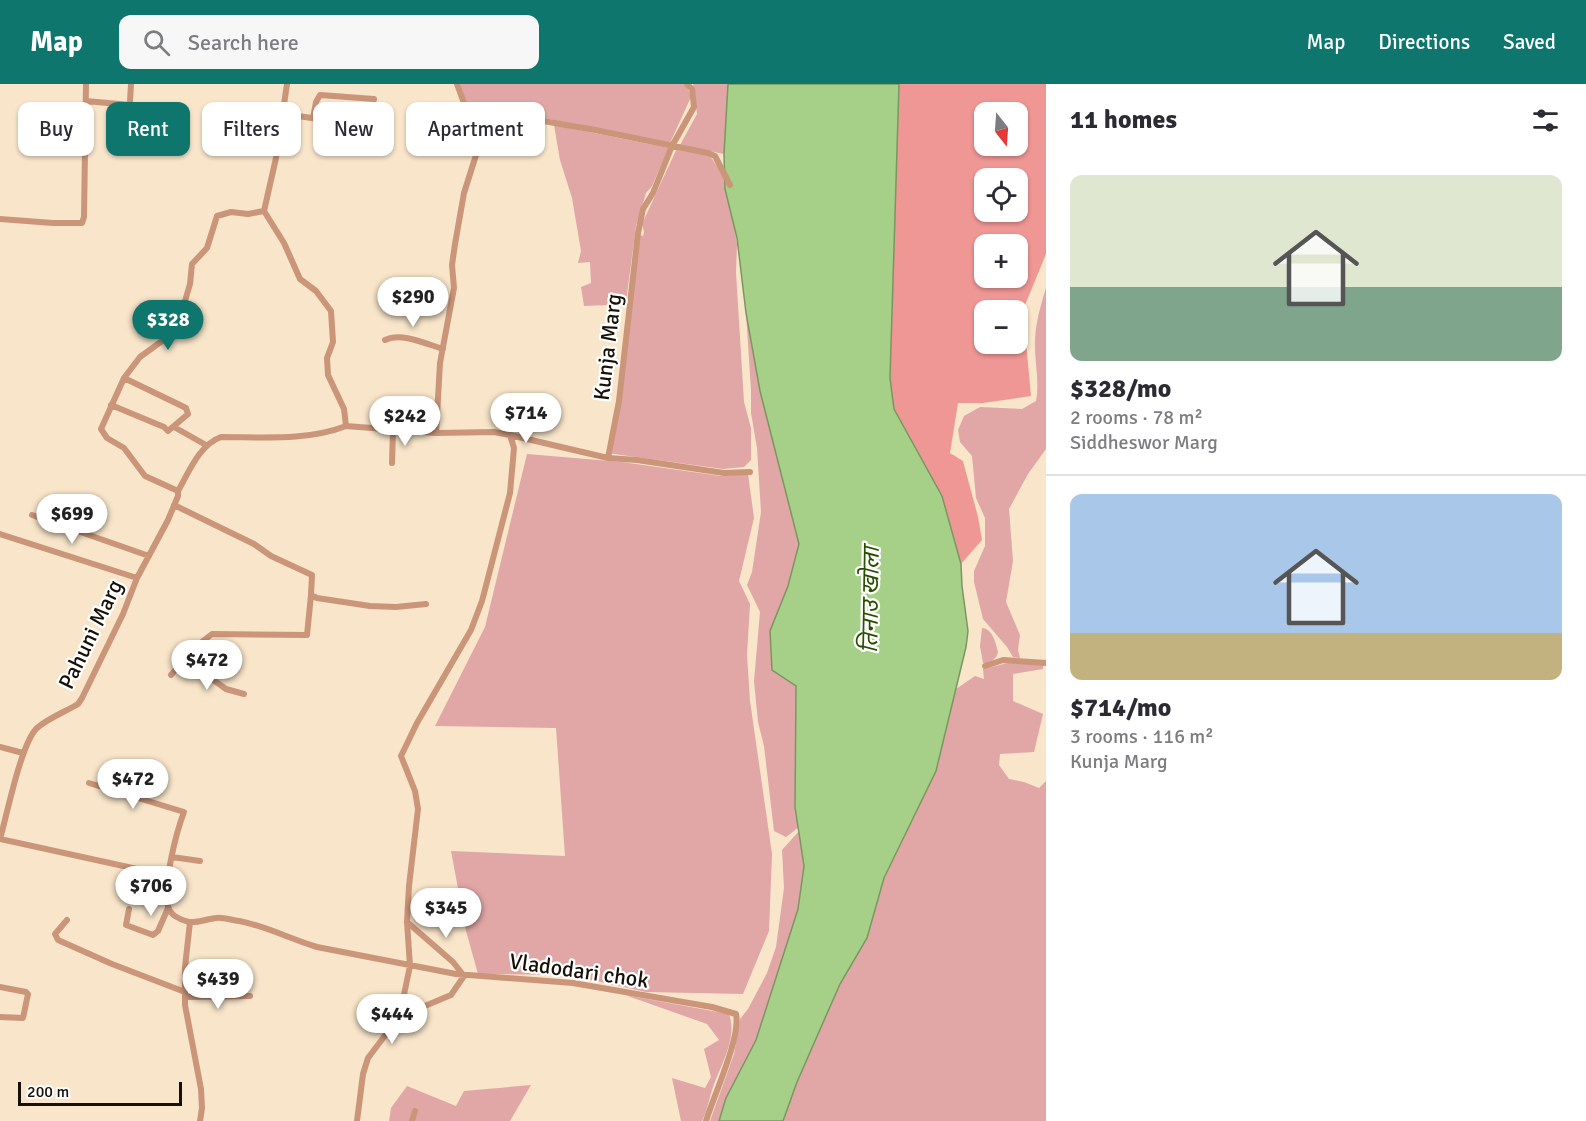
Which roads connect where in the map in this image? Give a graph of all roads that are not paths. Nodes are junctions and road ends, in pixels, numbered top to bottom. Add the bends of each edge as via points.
1 (87, 84) edge
2 (130, 84) edge
3 (287, 84) edge
4 (457, 84) edge
5 (687, 84) edge
6 (86, 101) junction
7 (130, 102) edge
8 (285, 102) edge
9 (463, 102) edge
10 (106, 103) edge
11 (301, 116) edge
12 (313, 118) junction
13 (545, 121) edge
14 (672, 146) junction
15 (276, 156) edge
16 (476, 156) edge
17 (730, 185) dead end
18 (264, 211) junction
19 (0, 219) edge
20 (385, 340) dead end
21 (443, 349) junction
22 (124, 378) junction
23 (111, 405) junction
24 (346, 426) junction
25 (174, 427) junction
26 (393, 430) junction
27 (436, 432) junction
28 (510, 435) junction
29 (206, 445) junction
30 (608, 458) junction
31 (392, 463) dead end
32 (750, 472) dead end
33 (178, 491) junction
34 (174, 505) junction
35 (32, 515) dead end
36 (0, 534) edge
37 (149, 556) junction
38 (137, 578) junction
39 (311, 595) junction
40 (426, 604) dead end
41 (184, 660) junction
42 (1046, 663) edge
43 (985, 666) dead end
44 (171, 675) dead end
45 (244, 694) dead end
46 (0, 747) edge
47 (23, 753) junction
48 (89, 783) dead end
49 (0, 839) edge
50 (172, 857) junction
51 (200, 861) dead end
52 (169, 876) junction
53 (168, 908) junction
54 (129, 909) dead end
55 (67, 920) dead end
56 (190, 922) junction
57 (408, 922) junction
58 (410, 966) junction
59 (464, 975) junction
60 (0, 987) edge
61 (185, 995) junction
62 (250, 996) dead end
63 (0, 1017) edge
64 (391, 1028) junction
65 (415, 1111) dead end
66 (200, 1121) edge
67 (357, 1121) edge
68 (412, 1121) edge
69 (706, 1121) edge

1 - 6 street
2 - 7 street
3 - 8 street
4 - 9 street
5 - 14 street, Kunja Marg via 692,89 694,107
6 - 10 street
6 - 19 street via 82,223
11 - 12 street
12 - 12 street via 320,95 374,99 367,126
13 - 14 street
14 - 17 street via 715,156
14 - 30 street, Kunja Marg via 643,209 638,233 628,338
15 - 18 street
16 - 21 street via 459,213 452,265 452,306
18 - 22 street via 217,216 207,248 192,264 180,318
18 - 24 street via 300,279 316,291 331,311 333,342 327,358 328,375 344,410
20 - 21 street via 393,336
21 - 27 street
22 - 23 street
22 - 25 street via 186,408 188,414
23 - 25 street via 168,431
23 - 33 street via 101,429 104,435 124,448 145,476
24 - 26 street
24 - 29 street via 312,434 221,438
25 - 29 street
26 - 27 street
26 - 31 street
27 - 28 street
28 - 30 street
28 - 57 street via 514,448 510,493 482,601 471,630 401,756 418,809
29 - 33 street, Pahuni Marg
30 - 32 street via 724,473
33 - 34 street, Pahuni Marg
34 - 37 street, Pahuni Marg
34 - 39 street via 312,575
35 - 37 street
36 - 38 street
37 - 38 street, Pahuni Marg
38 - 47 street, Pahuni Marg via 82,698 37,729
39 - 40 street via 370,606
39 - 41 street via 307,635 212,634
41 - 44 street
41 - 45 street via 226,689
42 - 43 street via 1003,660
46 - 47 street
47 - 49 street, Pahuni Marg
48 - 50 street via 184,812
49 - 52 street
50 - 51 street
50 - 52 street
52 - 53 street
53 - 54 street via 156,934 151,935 126,926
53 - 56 street
55 - 61 street via 56,931 58,940
56 - 58 street, Vladodari chok via 219,918 242,921 317,947
56 - 61 street
57 - 58 street
57 - 59 street
58 - 59 street, Vladodari chok
58 - 64 street via 402,1004
59 - 64 street via 451,995 420,1008
59 - 69 street, Vladodari chok via 573,983 735,1014 733,1046
60 - 63 street via 27,993 24,1018
61 - 62 street
61 - 66 street via 202,1100
64 - 67 street via 368,1058
65 - 68 street

